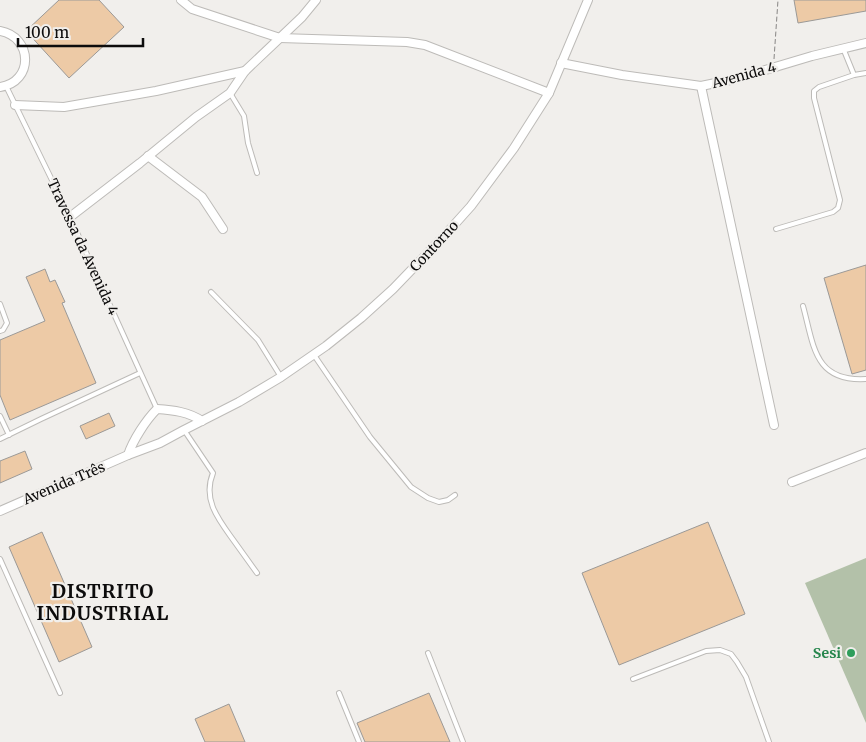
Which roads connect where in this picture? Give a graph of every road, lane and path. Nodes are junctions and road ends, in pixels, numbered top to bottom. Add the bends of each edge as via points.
1 (181, 0) edge
2 (316, 0) edge
3 (588, 0) edge
4 (778, 0) edge
5 (0, 31) edge
6 (280, 38) junction
7 (866, 43) edge
8 (843, 48) junction
9 (561, 63) junction
10 (774, 68) junction
11 (245, 71) junction
12 (866, 74) edge
13 (854, 75) junction
14 (3, 86) edge
15 (701, 86) junction
16 (230, 93) junction
17 (549, 93) junction
18 (16, 105) junction
19 (148, 156) junction
20 (256, 173) dead end
21 (70, 217) junction
22 (223, 229) dead end
23 (776, 229) dead end
24 (210, 292) dead end
25 (0, 304) edge
26 (803, 306) dead end
27 (0, 331) edge
28 (314, 355) junction
29 (140, 373) junction
30 (281, 378) junction
31 (866, 379) edge
32 (157, 409) junction
33 (0, 416) edge
34 (202, 421) junction
35 (774, 425) dead end
36 (184, 430) junction
37 (9, 435) junction
38 (0, 439) edge
39 (866, 453) edge
40 (128, 456) junction
41 (792, 482) dead end
42 (455, 495) dead end
43 (0, 511) edge
44 (0, 559) edge
45 (257, 573) dead end
46 (428, 653) dead end
47 (633, 679) dead end
48 (60, 693) dead end
49 (339, 693) dead end
50 (359, 742) edge
51 (463, 742) edge
52 (769, 742) edge

1 - 6 street via 192,9
2 - 6 street
3 - 9 street, Contorno
4 - 10 path
5 - 14 street via 18,40 26,57 20,75 14,82
6 - 11 street
6 - 17 street via 425,45
7 - 8 street, Avenida 4
8 - 10 street, Avenida 4
8 - 13 lane
9 - 15 street, Avenida 4
9 - 17 street, Contorno
10 - 15 street, Avenida 4
11 - 16 street
11 - 18 street via 64,108
12 - 13 lane
13 - 23 lane via 814,91 840,200 838,208
14 - 18 lane, Travessa da Avenida 4
15 - 35 street
16 - 19 street
16 - 20 lane via 244,116
17 - 28 street, Contorno via 509,155 445,235 361,318
18 - 21 lane, Travessa da Avenida 4
19 - 21 street
19 - 22 street via 202,197
21 - 29 lane, Travessa da Avenida 4
24 - 30 lane via 258,340
25 - 27 lane via 7,322
26 - 31 lane via 816,352 827,369 844,378
28 - 30 street, Contorno
28 - 42 lane via 370,436 411,486 439,502
29 - 32 lane, Travessa da Avenida 4
29 - 37 lane
30 - 34 street, Contorno
32 - 34 street via 185,413
32 - 40 street via 131,446
33 - 37 lane
34 - 36 street, Contorno
36 - 40 street, Avenida Três
36 - 45 lane via 213,473 210,501 217,518
37 - 38 lane
39 - 41 street
40 - 43 street, Avenida Três
44 - 48 lane
46 - 51 lane
47 - 52 lane via 706,651 720,650 731,654 746,677
49 - 50 lane

